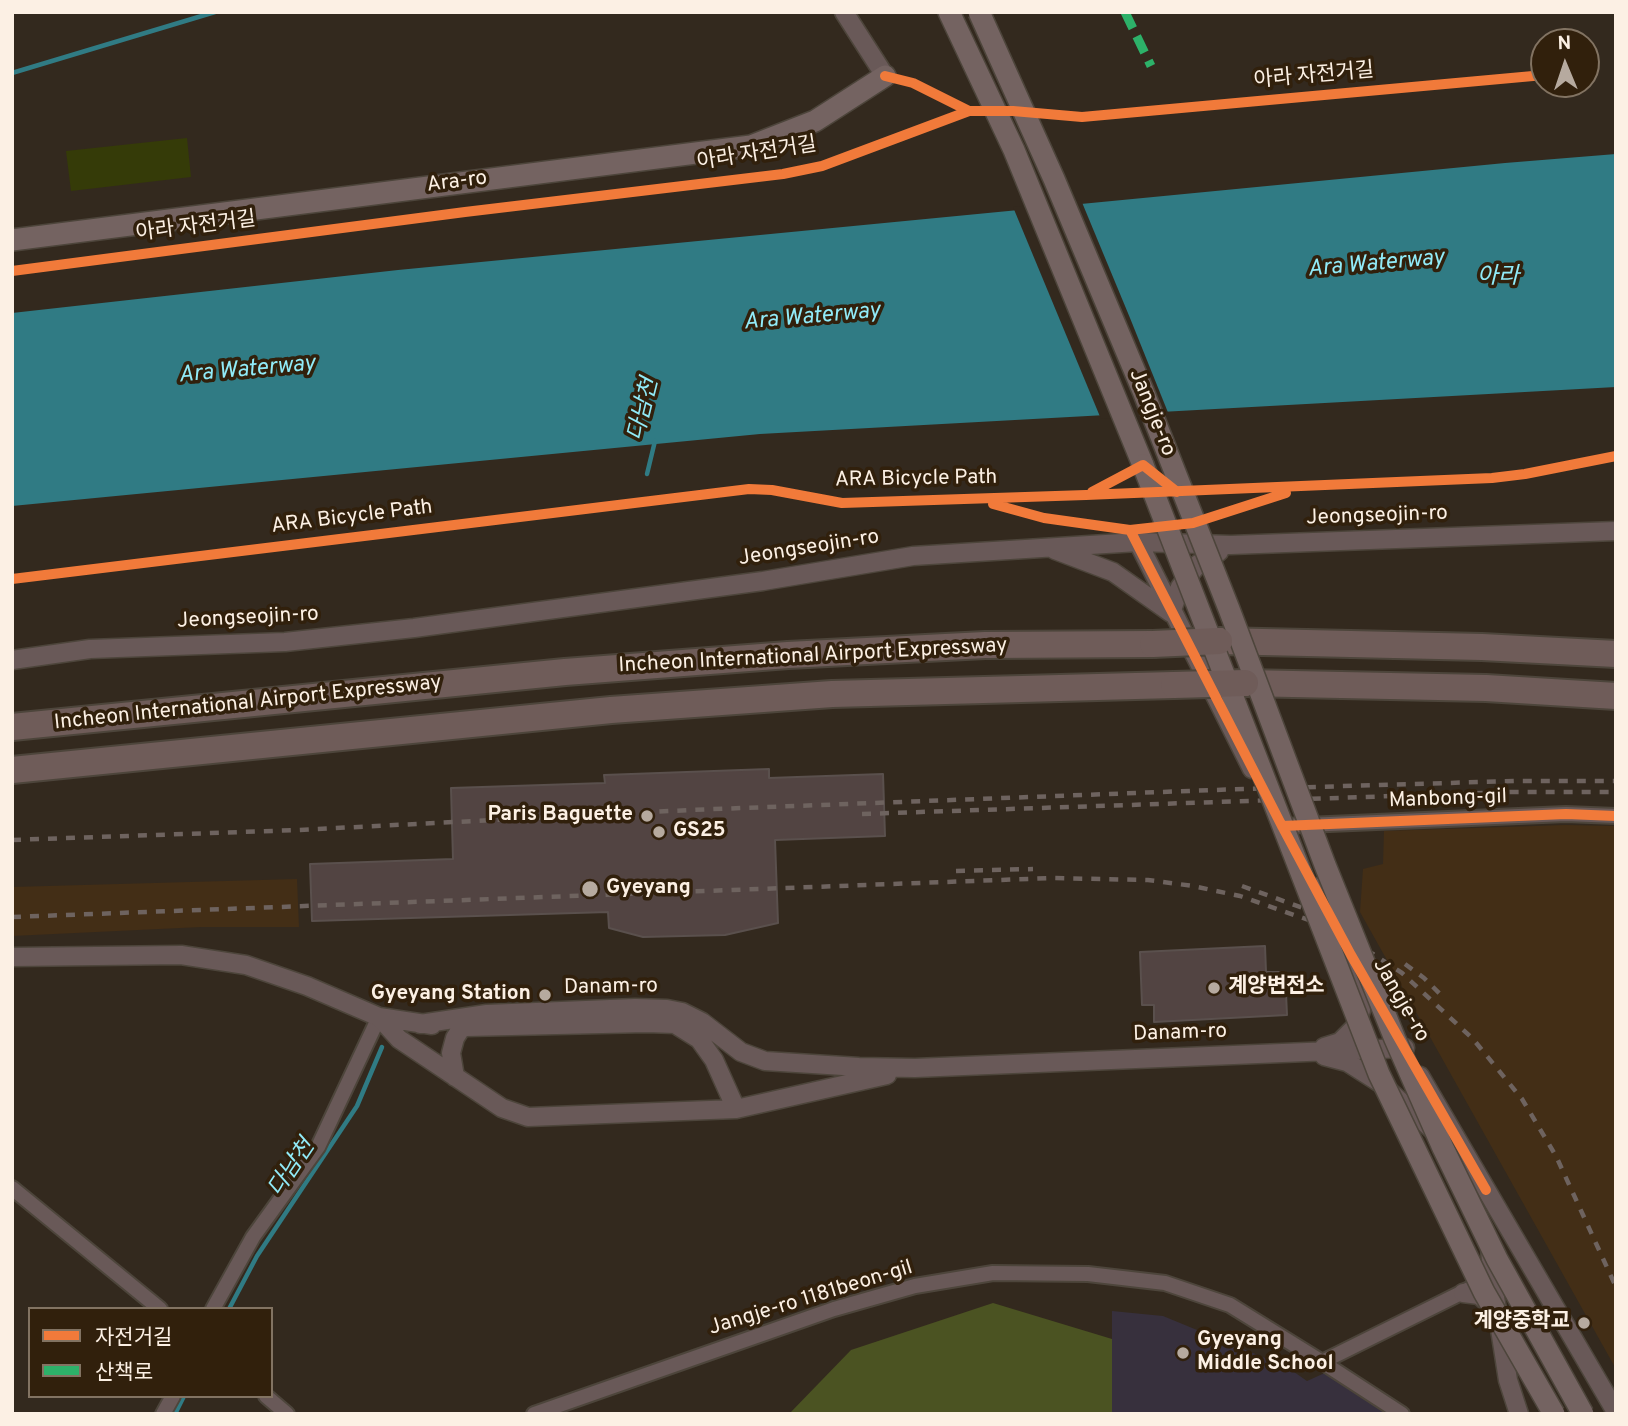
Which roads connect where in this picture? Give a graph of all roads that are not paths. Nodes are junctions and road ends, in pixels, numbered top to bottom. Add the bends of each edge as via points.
1 (844, 12) edge
2 (949, 12) edge
3 (979, 12) edge
4 (885, 76) joint
5 (12, 240) edge
6 (1616, 531) edge
7 (1138, 542) junction
8 (1231, 545) junction
9 (1048, 548) junction
10 (1171, 613) junction
11 (1616, 654) edge
12 (12, 660) edge
13 (1616, 696) edge
14 (12, 727) edge
15 (12, 770) edge
16 (1616, 816) edge
17 (1282, 826) junction
18 (1351, 955) junction
19 (12, 957) edge
20 (487, 1014) junction
21 (379, 1017) junction
22 (421, 1024) junction
23 (462, 1027) junction
24 (1405, 1048) junction
25 (1311, 1052) junction
26 (915, 1068) junction
27 (455, 1077) junction
28 (736, 1109) junction
29 (1469, 1163) junction
30 (12, 1188) edge
31 (1486, 1190) junction
32 (1528, 1259) junction
33 (1492, 1278) junction
34 (1463, 1293) junction
35 (158, 1307) edge
36 (214, 1307) edge
37 (1497, 1313) junction
38 (1322, 1362) junction
39 (172, 1398) edge
40 (268, 1398) edge
41 (1616, 1412) edge
42 (163, 1414) edge
43 (287, 1414) edge
44 (534, 1414) edge
45 (1402, 1414) edge
46 (1519, 1414) edge
47 (1554, 1414) edge
48 (1583, 1414) edge

1 - 4 street
2 - 47 main road, Jangje-ro, bridge via 1014,150 1143,465 1379,1074 1484,1292
3 - 48 main road, Jangje-ro, bridge via 1143,391 1401,1051 1497,1259
4 - 5 main road, Ara-ro via 815,121 751,146
6 - 8 street, Jeongseojin-ro
7 - 8 street, Jeongseojin-ro
7 - 9 street, Jeongseojin-ro
7 - 10 street, Jangje-ro
8 - 10 street via 1198,564 1180,587
9 - 10 street via 1113,572
9 - 12 street, Jeongseojin-ro via 913,556 763,581 285,642 90,649
10 - 17 street, Jangje-ro
11 - 14 highway, Incheon International Airport Expressway, bridge via 1220,641 985,645 565,672
13 - 15 highway, Incheon International Airport Expressway, bridge via 1245,683 832,694 611,710
16 - 17 street, Manbong-gil
17 - 18 street, Jangje-ro
18 - 24 street, Jangje-ro
18 - 25 street via 1361,1010 1356,1026 1340,1042
19 - 21 street, Danam-ro via 181,955 246,965
20 - 22 street, Danam-ro
20 - 23 street
20 - 26 street, Danam-ro via 667,1009 702,1022 741,1052 765,1062
21 - 22 street, Danam-ro
21 - 27 street, Danam-ro via 399,1040
21 - 36 street via 318,1147 253,1237
22 - 23 street, Danam-ro
23 - 27 street via 451,1053
23 - 28 street, Danam-ro via 675,1024 699,1039
24 - 25 street, Danam-ro
24 - 29 street, Jangje-ro
25 - 26 street, Danam-ro
25 - 29 street via 1347,1062 1380,1083
26 - 28 street, Danam-ro
27 - 28 street, Danam-ro via 502,1108 528,1117
29 - 31 street, Jangje-ro
30 - 35 street
31 - 32 street, Jangje-ro
31 - 33 street, Jangje-ro
32 - 33 street
32 - 41 street, Jangje-ro
33 - 34 street
33 - 37 street, Jangje-ro
34 - 37 street via 1479,1295
34 - 38 street
37 - 46 street, Jangje-ro via 1508,1380
38 - 44 street, Jangje-ro 1181beon-gil via 1230,1305 1165,1283 1088,1275 993,1273 915,1286 834,1309
38 - 45 street, Jangje-ro 1181beon-gil
39 - 42 street
40 - 43 street

